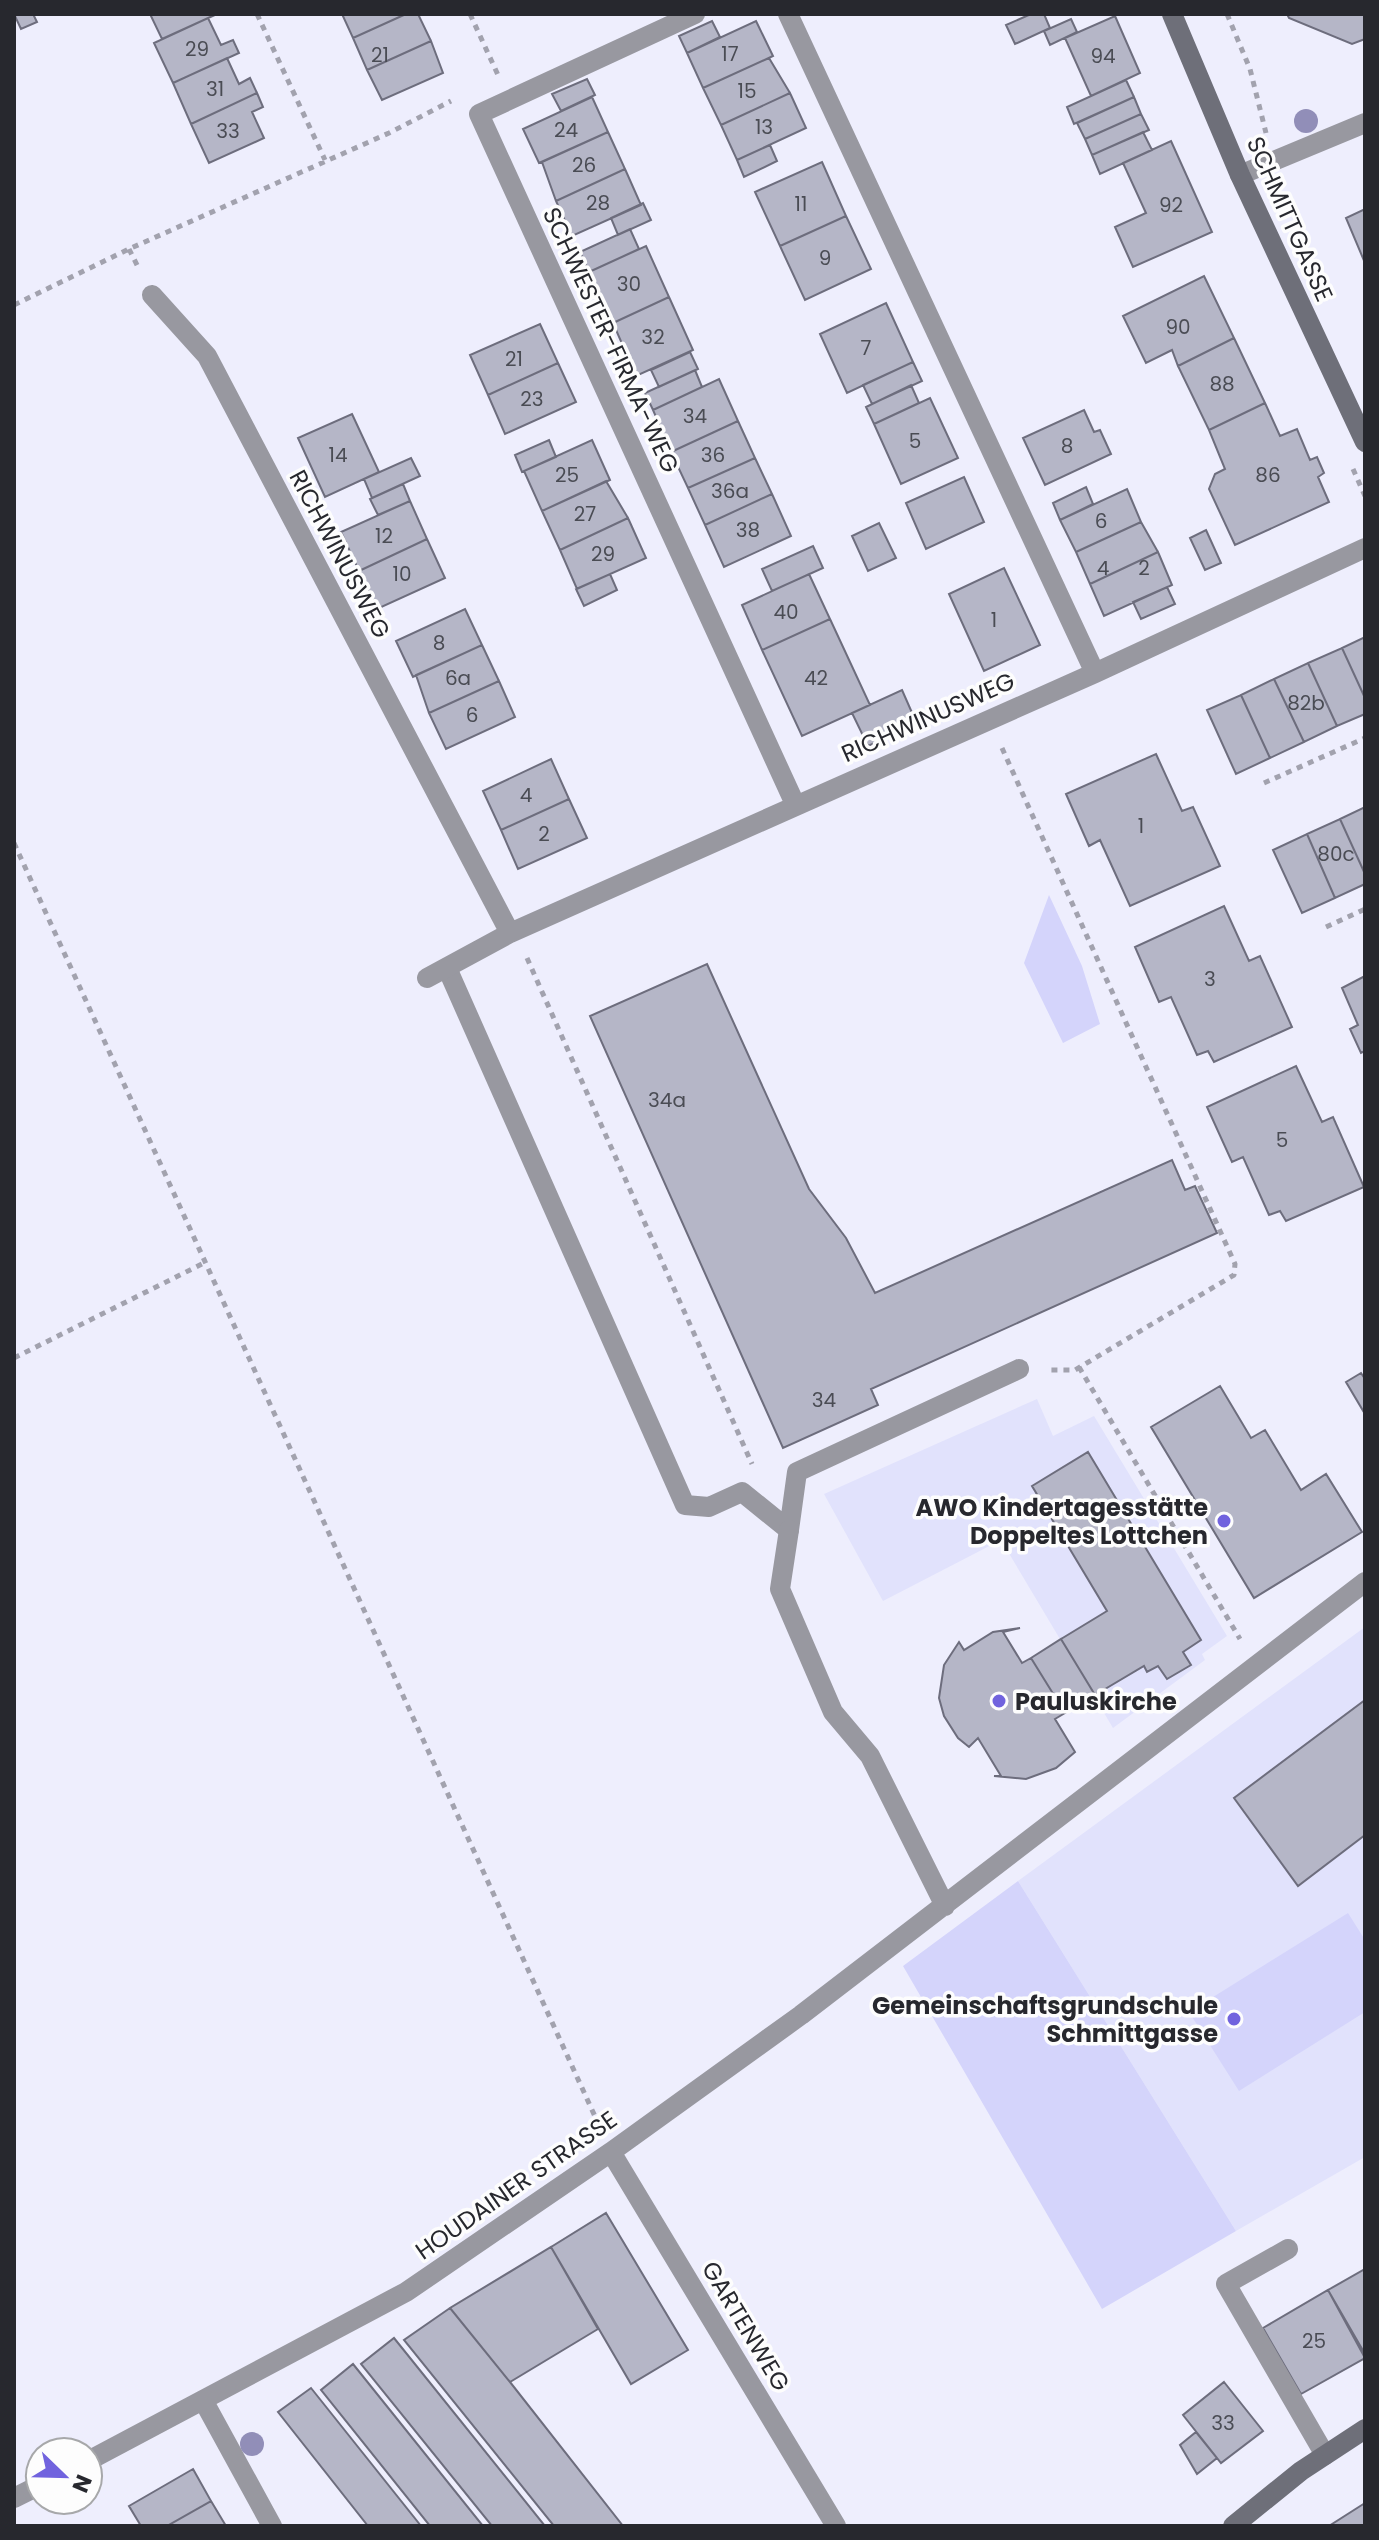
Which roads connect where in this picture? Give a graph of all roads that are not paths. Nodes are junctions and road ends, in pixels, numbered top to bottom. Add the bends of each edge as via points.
1 (695, 14) edge
2 (788, 14) edge
3 (1172, 14) edge
4 (1365, 123) edge
5 (1240, 175) junction
6 (152, 295) dead end
7 (1365, 442) edge
8 (1365, 548) edge
9 (1095, 673) junction
10 (795, 804) junction
11 (513, 932) junction
12 (447, 968) junction
13 (427, 978) dead end
14 (1019, 1369) road end
15 (789, 1530) junction
16 (1365, 1582) edge
17 (945, 1906) junction
18 (611, 2152) junction
19 (1288, 2249) dead end
20 (203, 2400) junction
21 (1365, 2429) edge
22 (104, 2453) edge
23 (1325, 2455) junction
24 (272, 2526) edge
25 (836, 2526) edge
26 (1233, 2526) edge

1 - 10 street, SCHWESTER-FIRMA-WEG via 479,114
2 - 9 street
3 - 5 main road, SCHMITTGASSE
4 - 5 street
5 - 7 main road, SCHMITTGASSE
6 - 11 street, RICHWINUSWEG via 207,356
8 - 9 street, RICHWINUSWEG
9 - 10 street, RICHWINUSWEG
10 - 11 street, RICHWINUSWEG
11 - 12 street, RICHWINUSWEG
12 - 13 street, RICHWINUSWEG
12 - 15 street via 685,1505 709,1507 742,1492
14 - 15 street via 797,1472
15 - 17 street via 780,1589 833,1712 870,1756
16 - 17 street, HOUDAINER STRASSE
17 - 18 street, HOUDAINER STRASSE
18 - 20 street, HOUDAINER STRASSE via 406,2292
18 - 25 street, GARTENWEG
19 - 23 street via 1226,2284
20 - 22 street, HOUDAINER STRASSE
20 - 24 street
21 - 23 main road
23 - 26 main road

